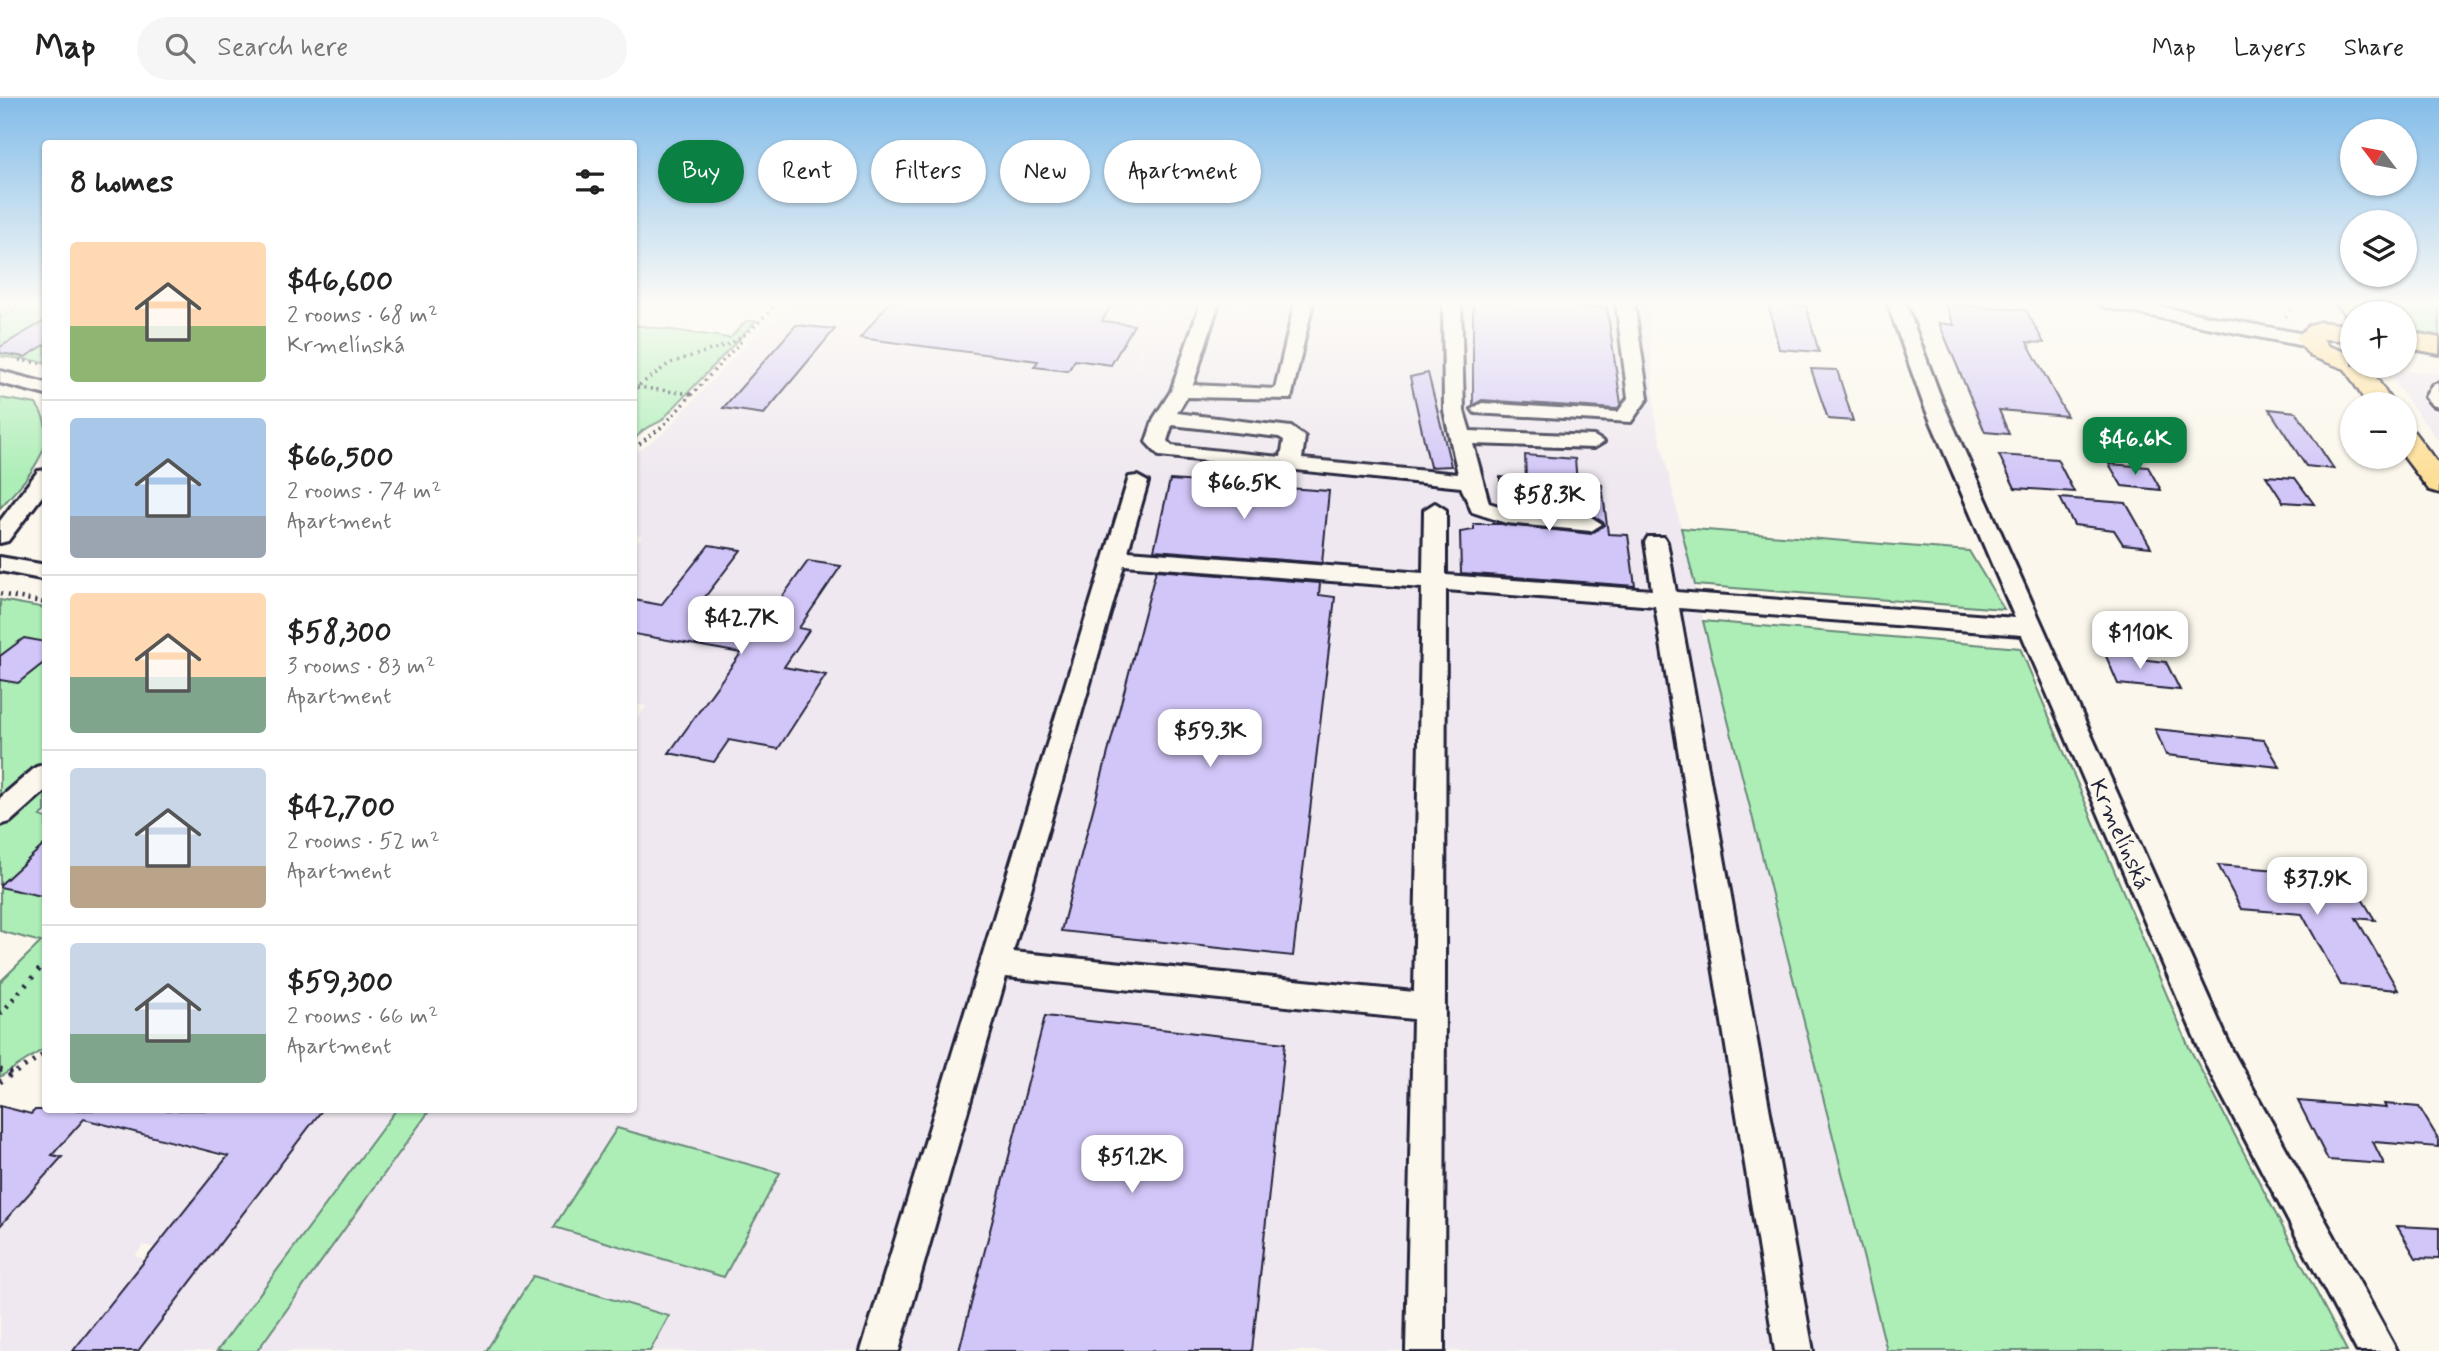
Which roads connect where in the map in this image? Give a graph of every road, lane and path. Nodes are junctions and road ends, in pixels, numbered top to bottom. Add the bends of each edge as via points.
1 (22, 360) edge
2 (678, 360) edge
3 (723, 360) edge
4 (1191, 360) edge
5 (1291, 360) edge
6 (1453, 360) edge
7 (1633, 360) edge
8 (1917, 360) edge
9 (42, 363) edge
10 (0, 377) edge
11 (637, 385) edge
12 (637, 387) edge
13 (42, 388) edge
14 (2439, 390) edge
15 (1181, 391) junction
16 (692, 394) junction
17 (2439, 401) edge
18 (1482, 409) dead end
19 (1164, 418) junction
20 (1461, 437) junction
21 (1594, 442) dead end
22 (637, 446) edge
23 (2417, 455) edge
24 (1291, 464) junction
25 (42, 481) edge
26 (1137, 482) dead end
27 (1471, 482) junction
28 (2439, 484) edge
29 (1435, 510) dead end
30 (1591, 524) dead end
31 (0, 536) edge
32 (1656, 542) dead end
33 (1115, 557) junction
34 (0, 564) edge
35 (42, 572) edge
36 (1433, 581) junction
37 (0, 594) edge
38 (1664, 597) junction
39 (42, 602) edge
40 (2030, 627) junction
41 (42, 777) edge
42 (0, 814) edge
43 (995, 962) junction
44 (42, 967) edge
45 (1429, 1007) junction
46 (0, 1014) edge
47 (42, 1056) edge
48 (0, 1070) edge
49 (16, 1073) junction
50 (0, 1082) edge
51 (880, 1351) edge
52 (1425, 1351) edge
53 (1794, 1351) edge
54 (2378, 1351) edge

1 - 9 path
2 - 11 path
3 - 16 path
4 - 15 street
5 - 15 street via 1284,395
6 - 20 street via 1454,411
7 - 18 street via 1638,398 1624,418
8 - 40 street, Krmelínská
10 - 13 street
12 - 16 path
14 - 17 street via 2435,397
15 - 19 street
16 - 22 path
19 - 24 street via 1284,431 1295,437
19 - 24 street via 1156,442 1166,452
20 - 21 street
20 - 27 street
23 - 28 main road
24 - 27 street
25 - 31 street
26 - 33 street
27 - 30 street via 1476,502 1485,511
29 - 36 street
32 - 38 street
33 - 36 street
33 - 43 lane
34 - 35 street
36 - 38 street
36 - 45 street
37 - 39 path
38 - 40 street
38 - 53 street
40 - 54 street, Krmelínská via 2220,1059
41 - 42 street
43 - 45 street
43 - 51 lane
44 - 46 path
45 - 52 street
47 - 49 path
48 - 49 path
49 - 50 path

